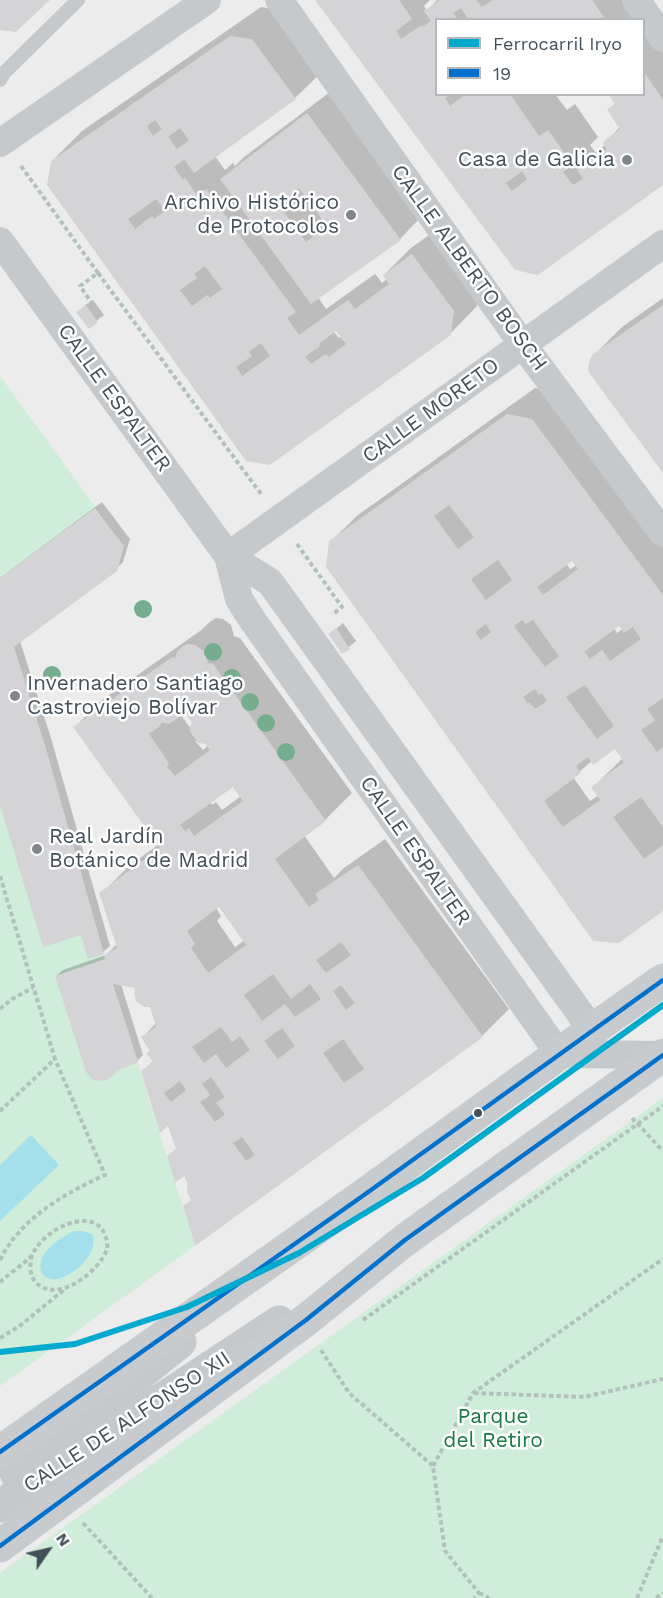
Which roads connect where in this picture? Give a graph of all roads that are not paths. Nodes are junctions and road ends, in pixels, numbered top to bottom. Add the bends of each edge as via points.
1 (78, 0) edge
2 (207, 0) edge
3 (279, 0) edge
4 (636, 0) edge
5 (663, 38) edge
6 (0, 80) edge
7 (1, 142) edge
8 (0, 241) edge
9 (663, 244) edge
10 (523, 345) junction
11 (663, 533) edge
12 (228, 556) junction
13 (663, 980) edge
14 (591, 1030) junction
15 (559, 1054) junction
16 (663, 1055) edge
17 (364, 1195) junction
18 (405, 1240) junction
19 (0, 1452) edge
20 (0, 1485) edge
21 (0, 1506) edge
22 (0, 1546) edge

1 - 6 lane
2 - 7 street
3 - 10 street, CALLE ALBERTO BOSCH
4 - 5 street
8 - 12 street, CALLE ESPALTER
9 - 10 street, CALLE MORETO
10 - 11 street, CALLE ALBERTO BOSCH
10 - 12 street, CALLE MORETO
12 - 14 street, CALLE ESPALTER via 270,582
12 - 15 street, CALLE ESPALTER via 239,599 251,618
13 - 14 main road, CALLE DE ALFONSO XII
14 - 15 main road, CALLE DE ALFONSO XII
15 - 16 street
15 - 17 main road, CALLE DE ALFONSO XII
16 - 18 main road, CALLE DE ALFONSO XII
17 - 19 main road, CALLE DE ALFONSO XII
17 - 20 street, CALLE DE ALFONSO XII
18 - 21 street, CALLE DE ALFONSO XII
18 - 22 main road, CALLE DE ALFONSO XII via 306,1320

